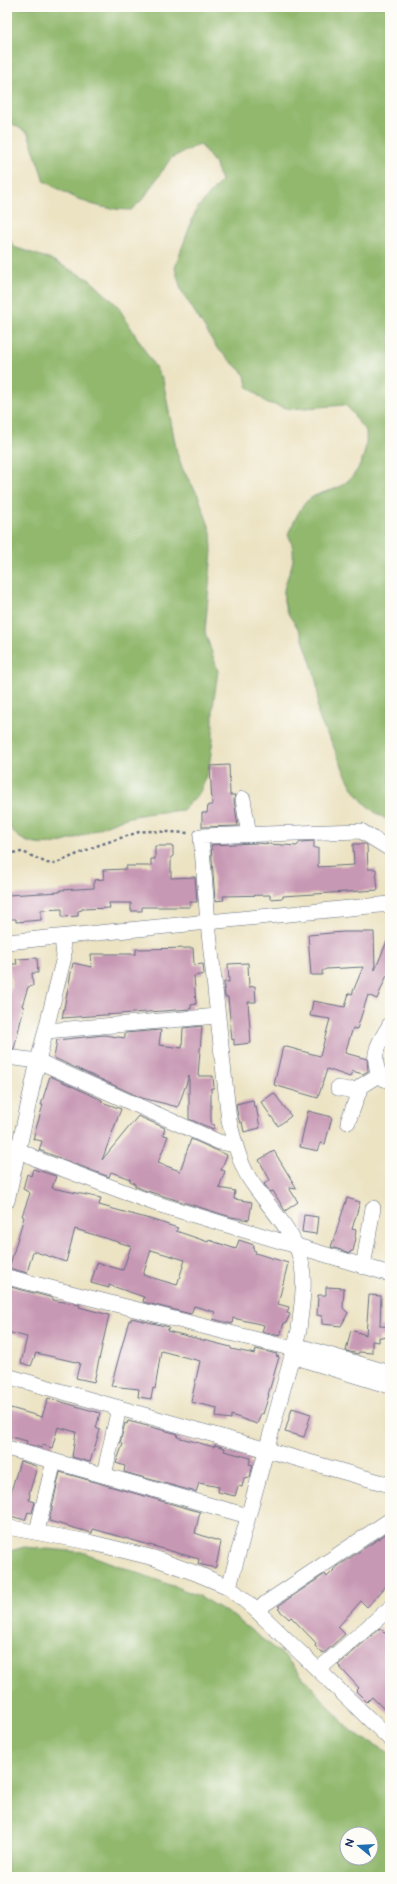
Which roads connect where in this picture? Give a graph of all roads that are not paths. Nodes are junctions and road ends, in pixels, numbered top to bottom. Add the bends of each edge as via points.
1 (243, 799) dead end
2 (249, 835) junction
3 (390, 849) edge
4 (390, 904) edge
5 (208, 923) junction
6 (62, 937) junction
7 (7, 942) edge
8 (217, 1016) junction
9 (46, 1031) junction
10 (388, 1032) edge
11 (7, 1057) edge
12 (38, 1061) junction
13 (385, 1077) edge
14 (338, 1088) dead end
15 (359, 1090) junction
16 (348, 1122) dead end
17 (235, 1145) junction
18 (13, 1147) edge
19 (7, 1201) edge
20 (372, 1208) dead end
21 (295, 1246) junction
22 (363, 1267) junction
23 (390, 1274) edge
24 (7, 1276) edge
25 (294, 1350) junction
26 (390, 1373) edge
27 (7, 1376) edge
28 (390, 1386) edge
29 (119, 1408) junction
30 (7, 1448) edge
31 (266, 1450) junction
32 (54, 1461) junction
33 (104, 1475) junction
34 (390, 1485) edge
35 (248, 1516) junction
36 (390, 1520) edge
37 (7, 1527) edge
38 (37, 1531) junction
39 (228, 1587) junction
40 (257, 1611) junction
41 (387, 1616) edge
42 (318, 1670) junction
43 (390, 1739) edge

1 - 2 street
2 - 3 street via 361,831
2 - 5 street via 201,836
4 - 5 street
5 - 6 street
5 - 8 street
6 - 7 street
6 - 9 street via 64,957
8 - 9 street
8 - 17 street via 229,1121
9 - 12 street
10 - 13 street via 377,1049 376,1061
11 - 12 street
12 - 17 street via 219,1142
12 - 18 street
13 - 15 street via 361,1086
14 - 15 street
15 - 16 street
17 - 21 street via 249,1177 282,1221
18 - 19 street
18 - 21 street via 39,1160 154,1203
20 - 22 street
21 - 22 street
21 - 25 street via 300,1258 303,1287 299,1330
22 - 23 street
24 - 25 street
25 - 26 street
25 - 28 street
25 - 31 street
27 - 29 street
29 - 31 street
29 - 33 street
30 - 32 street
31 - 34 street
31 - 35 street
32 - 33 street
32 - 38 street
33 - 35 street
35 - 39 street
36 - 40 street
37 - 38 street
38 - 39 street via 154,1558
39 - 40 street
40 - 42 street
41 - 42 street
42 - 43 street

